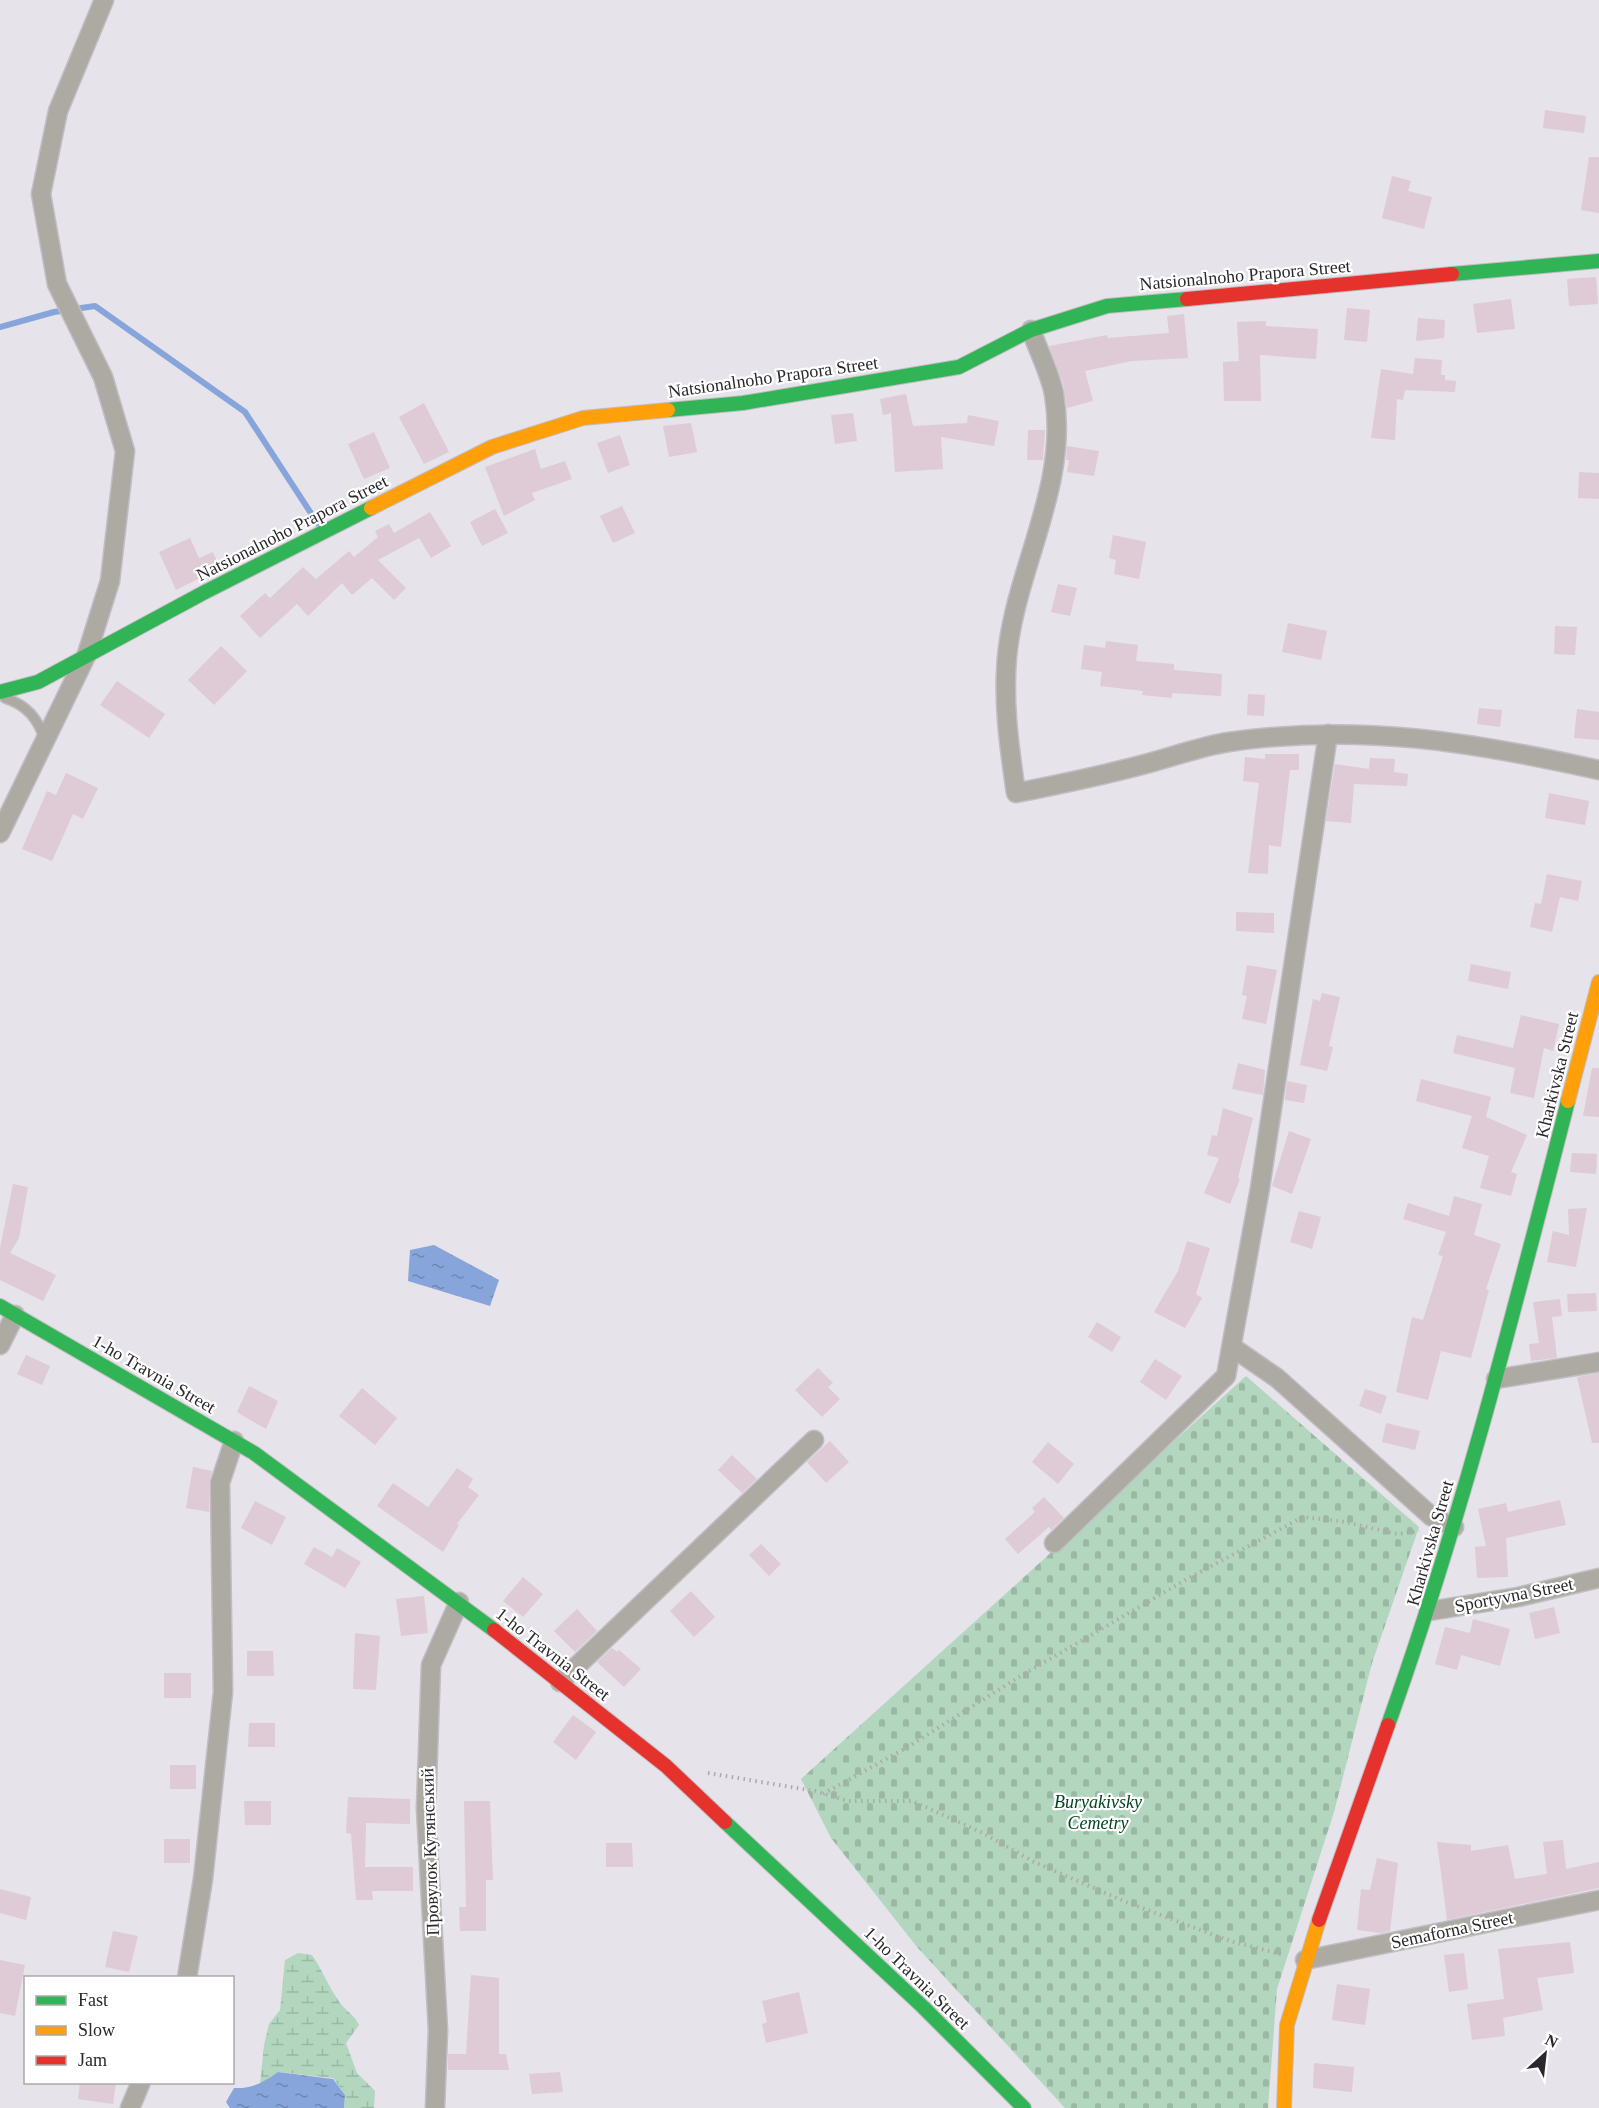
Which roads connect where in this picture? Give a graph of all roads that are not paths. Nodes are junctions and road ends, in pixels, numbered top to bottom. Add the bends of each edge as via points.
1 (104, 0) edge
2 (1599, 261) edge
3 (1031, 330) junction
4 (87, 654) junction
5 (0, 692) edge
6 (0, 697) edge
7 (1328, 734) junction
8 (45, 741) junction
9 (1599, 770) edge
10 (0, 833) edge
11 (1599, 982) edge
12 (7, 1311) edge
13 (0, 1345) edge
14 (1232, 1347) junction
15 (1599, 1362) edge
16 (1496, 1379) junction
17 (814, 1440) dead end
18 (234, 1441) junction
19 (1454, 1527) junction
20 (1054, 1543) dead end
21 (1599, 1578) edge
22 (459, 1602) junction
23 (1429, 1611) junction
24 (560, 1682) junction
25 (1599, 1900) edge
26 (1305, 1960) junction
27 (187, 1976) edge
28 (140, 2084) edge
29 (130, 2108) edge
30 (435, 2108) edge
31 (1024, 2108) edge
32 (1284, 2108) edge

1 - 4 street via 58,111 40,194 57,284 103,378 125,451 110,581
2 - 3 street, Natsionalnoho Prapora Street via 1107,306
3 - 4 street, Natsionalnoho Prapora Street via 959,367 743,403 583,418 492,447
3 - 7 street via 1054,393 1057,453 1046,511 1026,570 1008,648 1007,733 1016,793 1086,780 1227,742
4 - 5 street, Natsionalnoho Prapora Street via 38,682
4 - 8 street
6 - 8 lane via 26,708
7 - 9 street via 1389,735 1497,747
7 - 14 street via 1260,1188
8 - 10 street
11 - 16 street, Kharkivska Street
12 - 13 street
12 - 18 street, 1-ho Travnia Street
14 - 19 street via 1277,1378 1431,1516
14 - 20 street via 1226,1376
15 - 16 street
16 - 19 street, Kharkivska Street
17 - 24 street
18 - 22 street, 1-ho Travnia Street
18 - 27 street via 220,1483 223,1692 203,1879
19 - 23 street, Kharkivska Street
21 - 23 street, Sportyvna Street via 1518,1598
22 - 24 street, 1-ho Travnia Street
22 - 30 street, Провулок Кутянський via 430,1665 426,1808 438,2030
23 - 26 street, Kharkivska Street
24 - 31 street, 1-ho Travnia Street via 666,1766 923,2007
25 - 26 street, Semaforna Street
26 - 32 street, Kharkivska Street via 1287,2025
28 - 29 street

